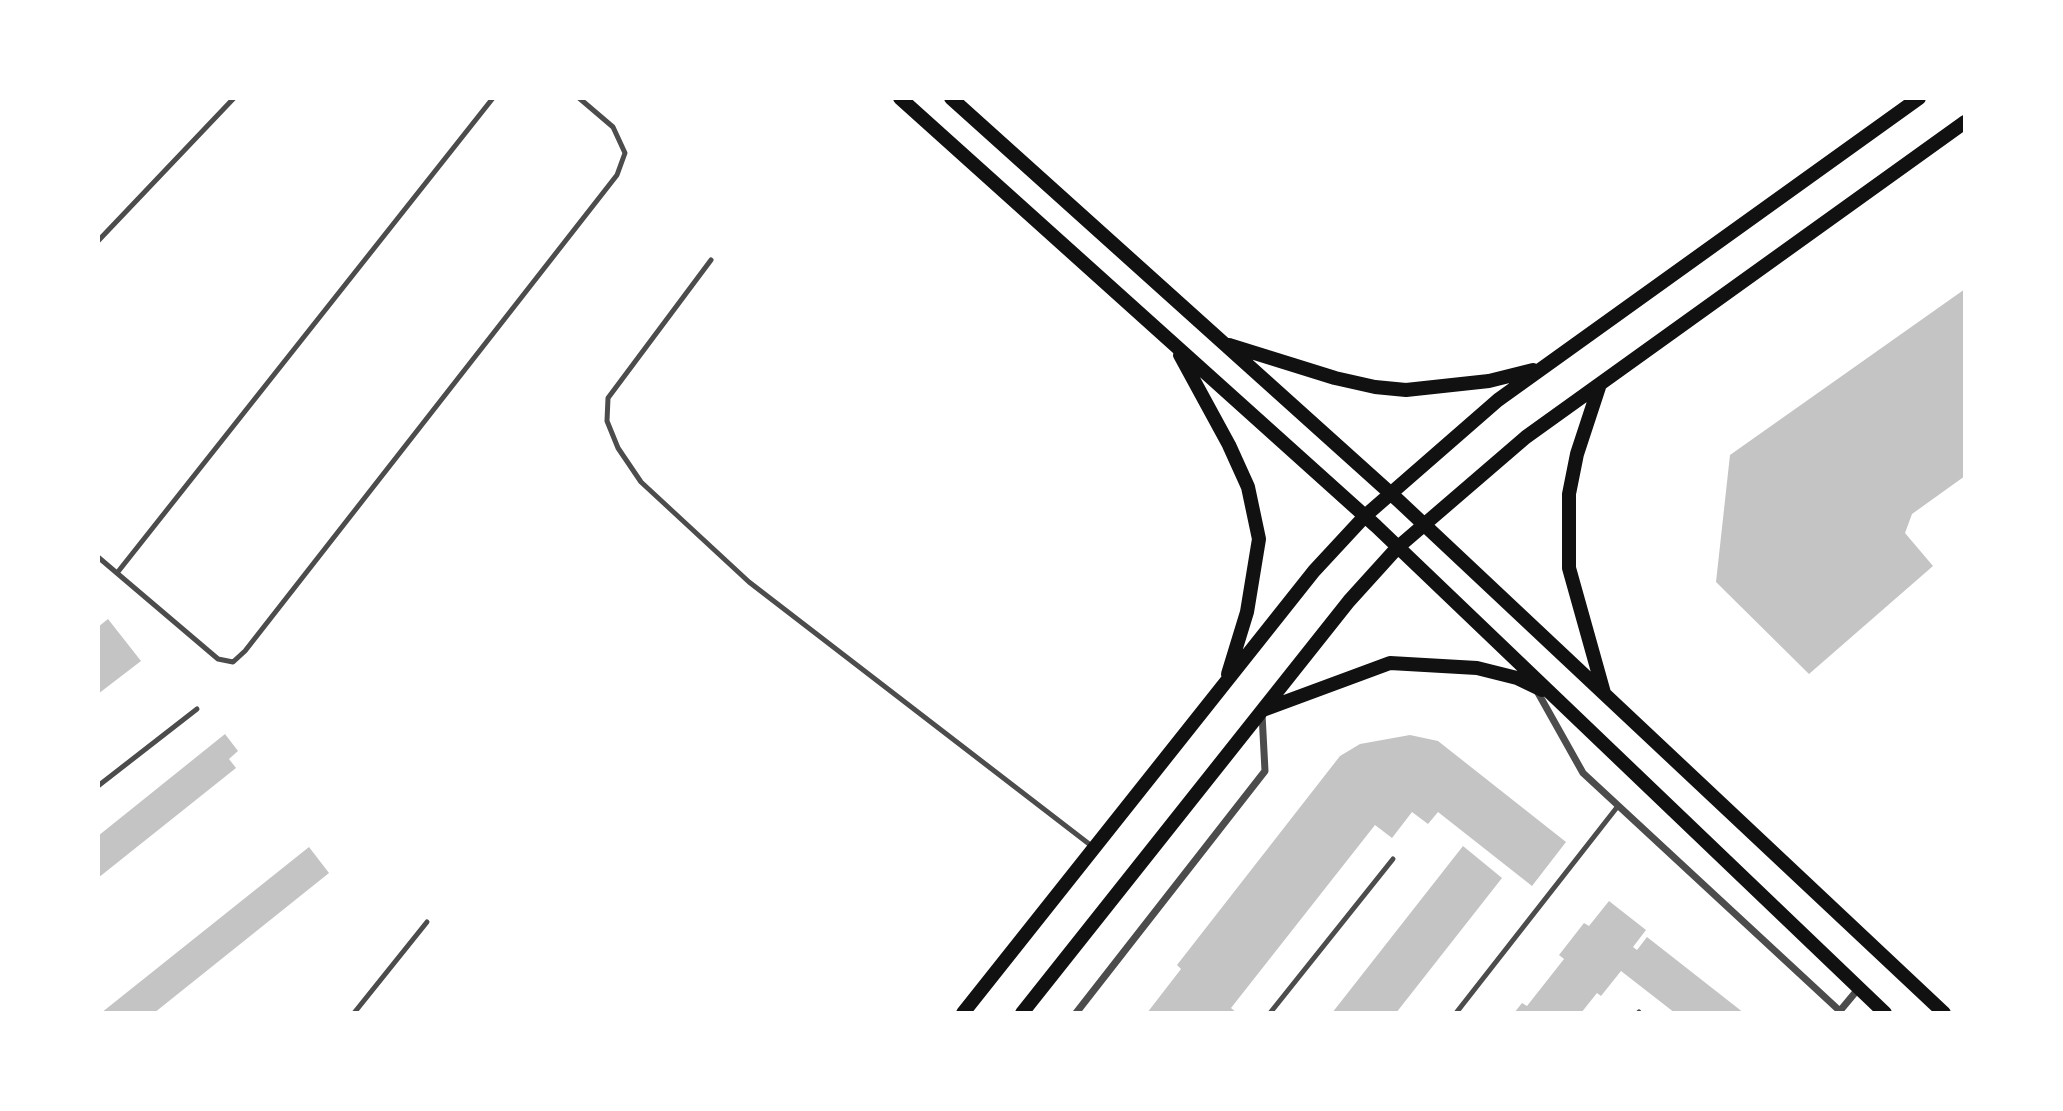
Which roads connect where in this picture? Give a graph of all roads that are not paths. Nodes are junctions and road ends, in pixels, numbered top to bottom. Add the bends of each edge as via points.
1 (234, 98) edge
2 (493, 98) edge
3 (579, 98) edge
4 (900, 98) edge
5 (951, 98) edge
6 (1919, 98) edge
7 (1965, 122) edge
8 (98, 242) edge
9 (711, 260) dead end
10 (1223, 343) junction
11 (1175, 345) junction
12 (1541, 368) junction
13 (1600, 383) junction
14 (1390, 492) junction
15 (1365, 516) junction
16 (1424, 524) junction
17 (1399, 548) junction
18 (98, 557) edge
19 (117, 573) junction
20 (1525, 668) junction
21 (1225, 682) junction
22 (1535, 687) junction
23 (1605, 694) junction
24 (1553, 695) junction
25 (197, 709) dead end
26 (1262, 710) junction
27 (98, 786) edge
28 (1618, 806) junction
29 (1094, 847) junction
30 (1393, 859) dead end
31 (426, 922) dead end
32 (1859, 988) junction
33 (1840, 1012) edge
34 (354, 1013) edge
35 (963, 1013) edge
36 (1022, 1013) edge
37 (1076, 1013) edge
38 (1270, 1013) edge
39 (1456, 1013) edge
40 (1885, 1013) edge
41 (1944, 1013) edge

1 - 8 lane
2 - 19 lane
3 - 19 lane via 613,127 625,153 617,175 245,652 233,662 218,659
4 - 11 main road
5 - 10 main road
6 - 12 main road
7 - 13 main road
9 - 29 lane via 608,398 607,421 618,448 641,482 749,582
10 - 12 main road via 1335,378 1406,390 1489,381
10 - 14 main road
11 - 15 main road
11 - 21 main road via 1248,487 1259,539 1247,612
12 - 14 main road
13 - 16 main road via 1496,460
13 - 23 main road via 1569,494 1569,568
14 - 15 main road
14 - 16 main road
15 - 17 main road
15 - 21 main road via 1314,571
16 - 17 main road
16 - 23 main road
17 - 20 main road
17 - 26 main road via 1349,601
18 - 19 lane
20 - 22 street
20 - 24 main road
21 - 29 main road
22 - 24 main road
22 - 26 main road via 1477,668 1390,663
22 - 28 street via 1583,773
23 - 41 main road
24 - 32 main road
25 - 27 lane
26 - 36 main road
26 - 37 street via 1265,771
28 - 33 street
28 - 39 lane
29 - 35 main road
30 - 38 lane
31 - 34 lane
32 - 33 street
32 - 40 main road

